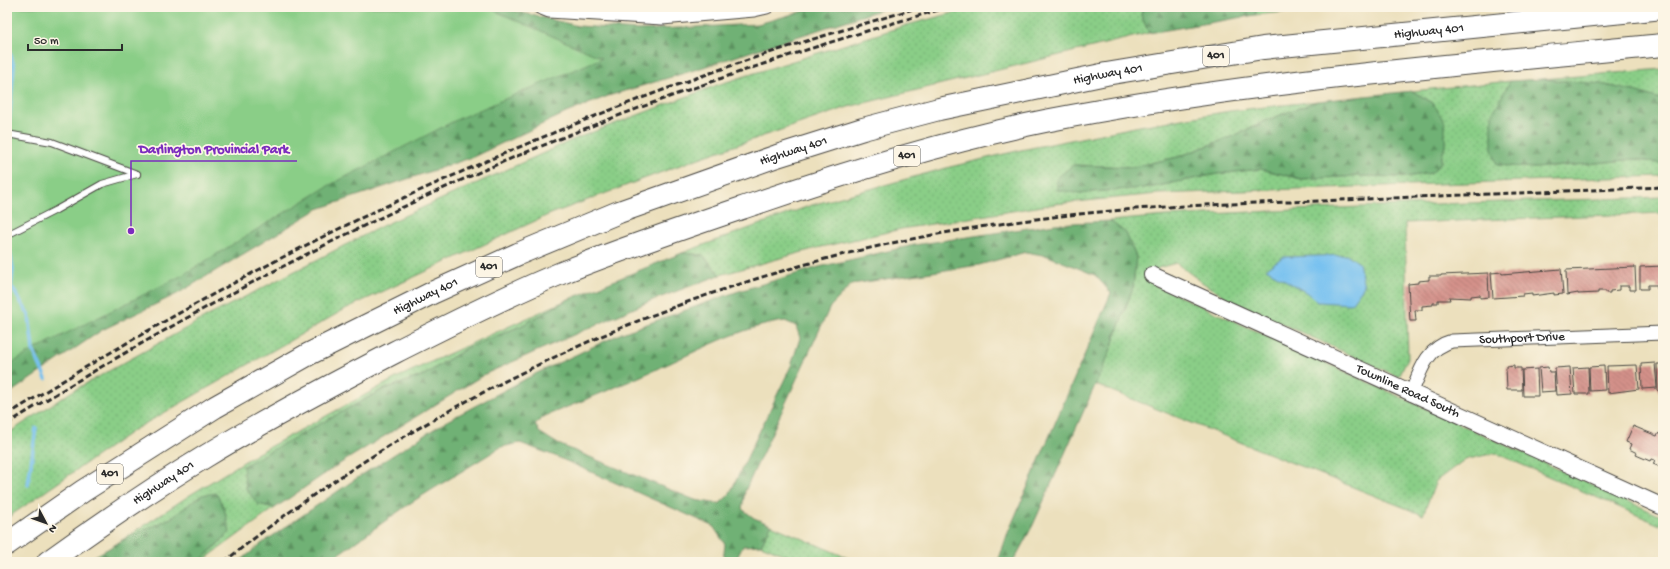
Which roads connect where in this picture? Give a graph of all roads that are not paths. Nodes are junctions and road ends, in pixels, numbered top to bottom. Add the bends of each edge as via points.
1 (539, 7) edge
2 (767, 7) edge
3 (1663, 8) edge
4 (1663, 45) edge
5 (7, 134) edge
6 (7, 235) edge
7 (1152, 275) dead end
8 (1663, 333) edge
9 (1411, 394) junction
10 (1663, 507) edge
11 (7, 544) edge
12 (48, 562) edge

1 - 2 street via 549,11 662,18
3 - 11 highway, Highway 401 / 401 via 1263,48 1106,74 939,109 777,156 619,212 518,254 316,350 215,407 83,491
4 - 12 highway, Highway 401 / 401 via 1297,81 1116,109 1042,122 952,143 828,179 646,240 558,275 459,320 326,387 206,456 108,519
5 - 6 lane via 52,142 137,174 102,184
7 - 9 street, Townline Road South
8 - 9 street, Southport Drive via 1443,343 1434,349 1426,360
9 - 10 street, Townline Road South

